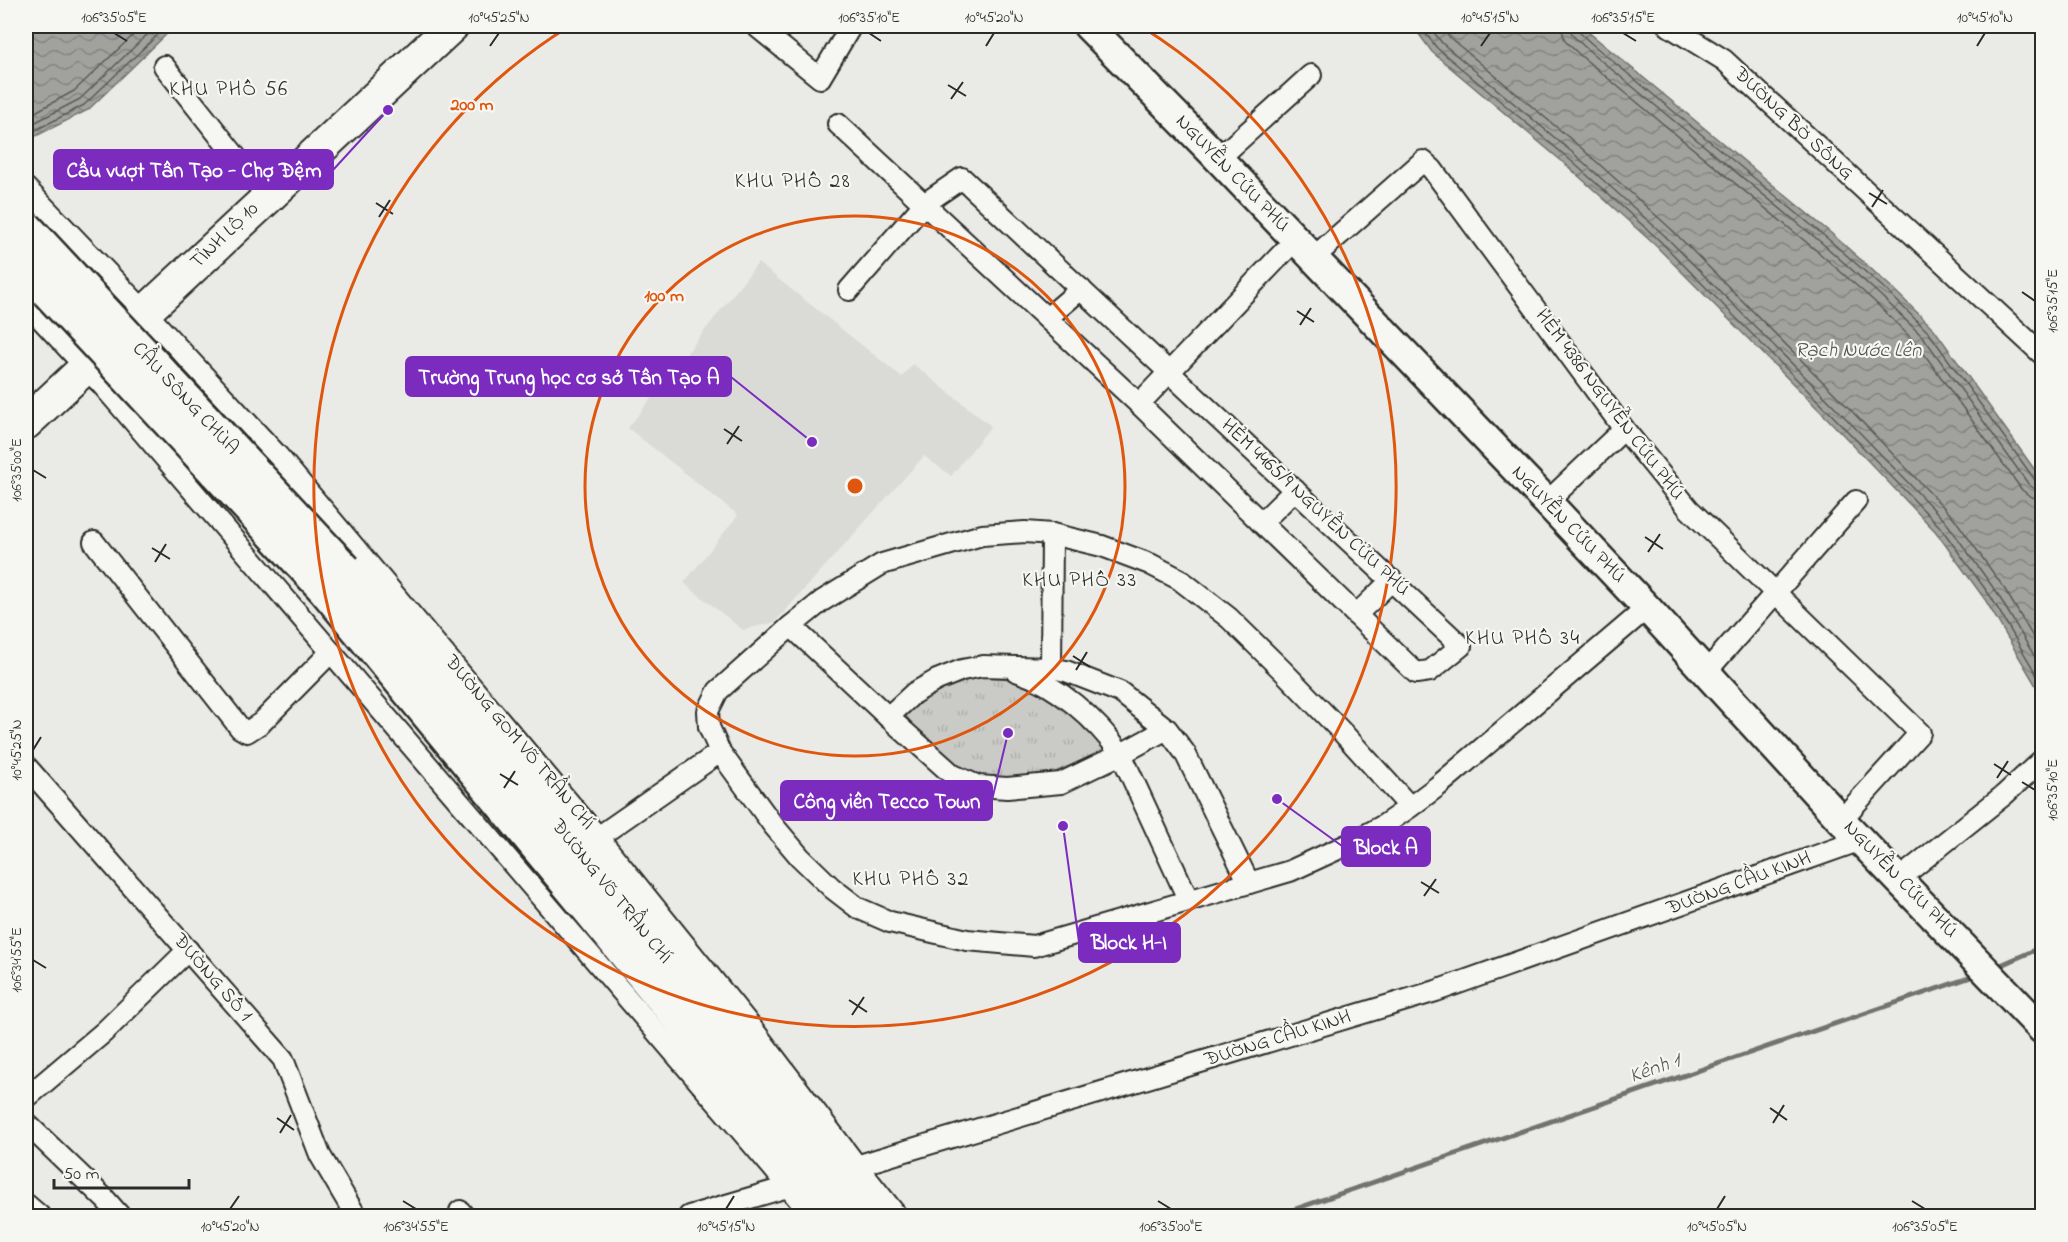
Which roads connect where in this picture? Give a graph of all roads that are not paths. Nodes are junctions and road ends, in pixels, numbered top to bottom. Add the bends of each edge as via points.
1 (452, 26) edge
2 (756, 26) edge
3 (851, 26) edge
4 (1088, 26) edge
5 (1670, 26) edge
6 (164, 66) dead end
7 (1311, 75) dead end
8 (838, 124) dead end
9 (1218, 159) junction
10 (26, 188) edge
11 (267, 196) junction
12 (924, 204) junction
13 (26, 228) edge
14 (1304, 249) junction
15 (26, 268) edge
16 (1081, 289) junction
17 (849, 290) dead end
18 (26, 303) edge
19 (146, 312) junction
20 (1047, 318) junction
21 (2043, 354) edge
22 (87, 368) junction
23 (1169, 371) junction
24 (1139, 404) junction
25 (26, 423) edge
26 (1624, 429) junction
27 (1295, 490) junction
28 (1856, 501) dead end
29 (1547, 502) junction
30 (1261, 523) junction
31 (1052, 534) junction
32 (94, 542) dead end
33 (335, 579) junction
34 (1392, 580) junction
35 (1776, 592) junction
36 (1647, 608) junction
37 (1356, 615) junction
38 (791, 626) junction
39 (331, 652) junction
40 (999, 666) junction
41 (1051, 668) junction
42 (1706, 672) junction
43 (888, 717) junction
44 (1167, 729) junction
45 (720, 752) junction
46 (1121, 754) junction
47 (2043, 760) edge
48 (26, 766) edge
49 (1410, 807) junction
50 (1841, 820) junction
51 (598, 837) junction
52 (1861, 840) junction
53 (1899, 879) junction
54 (1249, 884) junction
55 (1189, 901) junction
56 (188, 950) junction
57 (2043, 1029) edge
58 (26, 1098) edge
59 (26, 1123) edge
60 (824, 1176) junction
61 (26, 1204) edge
62 (40, 1216) edge
63 (120, 1216) edge
64 (356, 1216) edge
65 (688, 1216) edge
66 (812, 1216) edge
67 (839, 1216) edge
68 (874, 1216) edge
69 (897, 1216) edge

1 - 11 main road, TỈNH LỘ 10
2 - 3 street via 820,78
4 - 9 main road, NGUYỄN CỬU PHÚ
5 - 21 street, ĐƯỜNG BỜ SÔNG via 1724,60
6 - 11 street
7 - 9 street
8 - 12 street
9 - 14 main road, NGUYỄN CỬU PHÚ
10 - 19 street, ĐƯỜNG GOM VÕ TRẦN CHÍ
11 - 19 main road, TỈNH LỘ 10
12 - 16 street, HẺM 4465/9 NGUYỄN CỬU PHÚ via 962,178
12 - 17 street
12 - 20 street
13 - 33 highway, CẦU SÔNG CHÙA, bridge
14 - 23 street
14 - 26 street, HẺM 4386 NGUYỄN CỬU PHÚ via 1423,161
14 - 29 main road, NGUYỄN CỬU PHÚ
15 - 33 highway, CẦU SÔNG CHÙA, bridge
16 - 20 street
16 - 23 street, HẺM 4465/9 NGUYỄN CỬU PHÚ
18 - 22 street, ĐƯỜNG GOM VÕ TRẦN CHÍ
19 - 22 main road, TỈNH LỘ 10
19 - 51 street, ĐƯỜNG GOM VÕ TRẦN CHÍ via 279,456
20 - 24 street
22 - 25 main road, TỈNH LỘ 10
22 - 39 street, ĐƯỜNG GOM VÕ TRẦN CHÍ
23 - 24 street
23 - 27 street, HẺM 4465/9 NGUYỄN CỬU PHÚ
24 - 30 street
26 - 29 street
26 - 35 street, HẺM 4386 NGUYỄN CỬU PHÚ via 1689,509
27 - 30 street
27 - 34 street, HẺM 4465/9 NGUYỄN CỬU PHÚ
28 - 35 street
29 - 36 main road, NGUYỄN CỬU PHÚ
30 - 37 street
31 - 38 street via 982,535 882,564
31 - 41 street
31 - 49 street via 1102,546 1179,579 1228,618 1283,671
32 - 39 street via 247,732 261,723
33 - 60 highway, ĐƯỜNG VÕ TRẦN CHÍ
34 - 37 street
34 - 37 street, HẺM 4465/9 NGUYỄN CỬU PHÚ via 1461,646 1430,671 1416,673
35 - 42 street
35 - 50 street, HẺM 4386 NGUYỄN CỬU PHÚ via 1920,733
36 - 42 main road, NGUYỄN CỬU PHÚ
36 - 49 street
38 - 43 street
38 - 45 street via 718,691 708,719
39 - 60 street, ĐƯỜNG GOM VÕ TRẦN CHÍ
40 - 41 street
40 - 43 street via 962,670 937,680 914,693
40 - 46 street via 1035,677 1075,706 1108,736
41 - 44 street via 1120,692
42 - 50 main road, NGUYỄN CỬU PHÚ
43 - 46 street via 953,775 978,786 1007,788 1061,783
44 - 46 street
44 - 54 street via 1185,753
45 - 51 street
45 - 55 street via 773,825 832,888 858,908 890,922 967,940 1034,946
46 - 55 street
47 - 53 street
48 - 56 street, ĐƯỜNG SỐ 1
49 - 54 street via 1352,843 1290,871
50 - 52 main road, NGUYỄN CỬU PHÚ
51 - 60 street, ĐƯỜNG GOM VÕ TRẦN CHÍ via 752,1028
52 - 53 main road, NGUYỄN CỬU PHÚ
52 - 60 street, ĐƯỜNG CẦU KINH via 1436,991
53 - 57 main road, NGUYỄN CỬU PHÚ
54 - 55 street
56 - 58 street via 104,1032
56 - 64 street, ĐƯỜNG SỐ 1 via 283,1059 320,1155
59 - 63 street
60 - 65 street, ĐƯỜNG CẦU KINH
60 - 66 street, ĐƯỜNG GOM VÕ TRẦN CHÍ
60 - 67 highway, ĐƯỜNG VÕ TRẦN CHÍ
60 - 68 highway, ĐƯỜNG VÕ TRẦN CHÍ
60 - 69 street, ĐƯỜNG GOM VÕ TRẦN CHÍ
61 - 62 street

